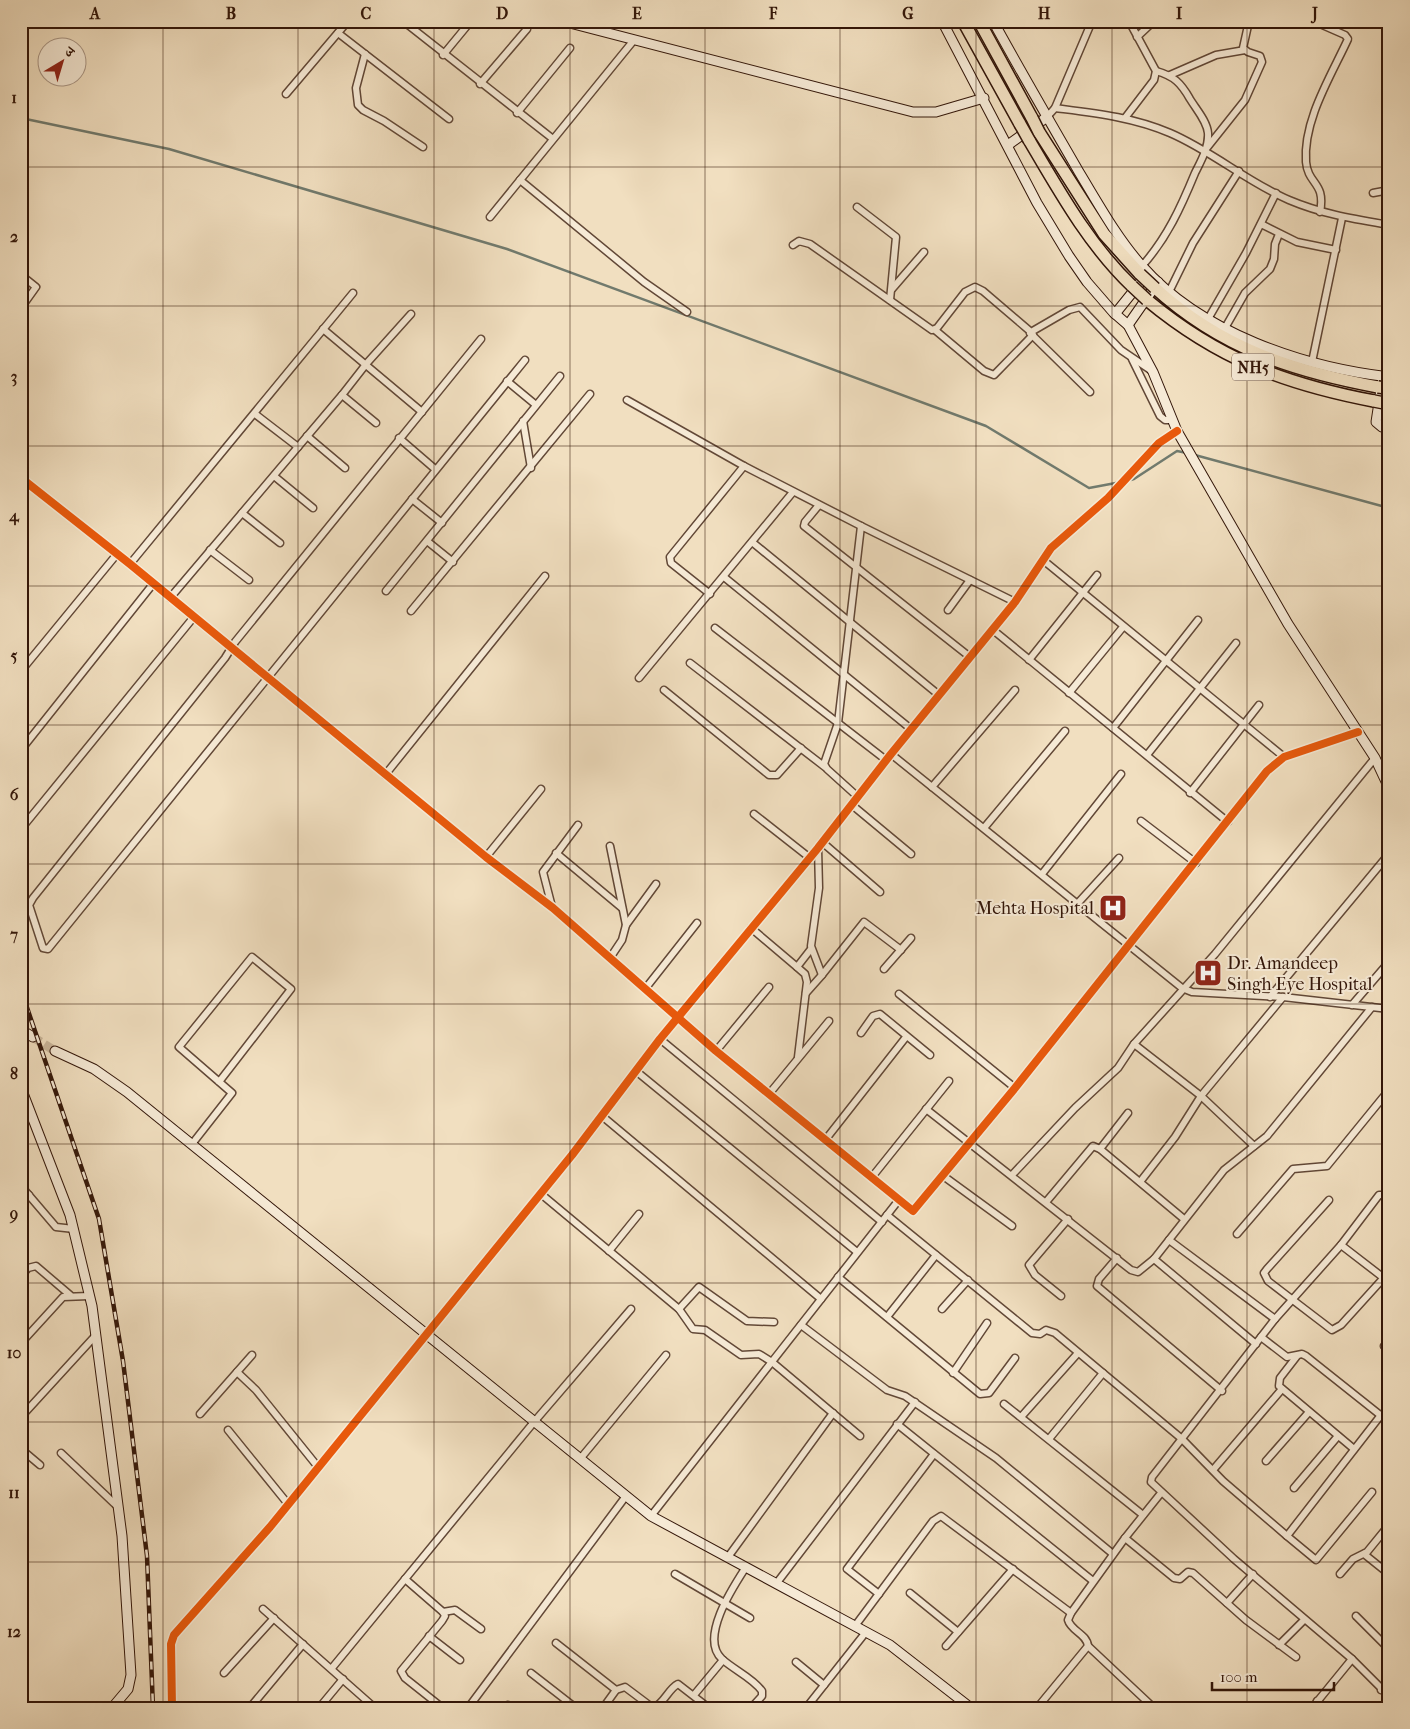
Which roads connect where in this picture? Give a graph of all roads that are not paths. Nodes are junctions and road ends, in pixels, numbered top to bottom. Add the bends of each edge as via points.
1 (348, 21) edge
2 (403, 21) edge
3 (471, 21) edge
4 (562, 21) edge
5 (942, 21) edge
6 (963, 21) edge
7 (979, 21) edge
8 (993, 21) edge
9 (1092, 21) edge
10 (1129, 21) edge
11 (1154, 21) edge
12 (1248, 21) edge
13 (1313, 21) edge
14 (527, 29) dead end
15 (338, 33) junction
16 (1137, 37) junction
17 (634, 40) junction
18 (570, 48) dead end
19 (1245, 50) junction
20 (365, 54) junction
21 (444, 55) junction
22 (1156, 71) junction
23 (1170, 75) junction
24 (480, 84) junction
25 (286, 94) dead end
26 (984, 98) junction
27 (1055, 108) junction
28 (517, 113) junction
29 (1047, 117) junction
30 (1125, 118) junction
31 (449, 119) dead end
32 (553, 139) junction
33 (1008, 145) junction
34 (423, 147) dead end
35 (1205, 150) junction
36 (1239, 172) junction
37 (520, 180) junction
38 (1389, 190) edge
39 (1373, 193) dead end
40 (1276, 194) junction
41 (857, 207) dead end
42 (1320, 212) junction
43 (490, 217) dead end
44 (1342, 218) junction
45 (1261, 224) junction
46 (1389, 225) edge
47 (1279, 234) junction
48 (793, 245) dead end
49 (1336, 250) junction
50 (924, 252) dead end
51 (1144, 271) junction
52 (21, 275) edge
53 (1156, 285) junction
54 (892, 290) junction
55 (352, 292) dead end
56 (1169, 292) junction
57 (890, 300) junction
58 (21, 308) edge
59 (687, 312) dead end
60 (411, 314) dead end
61 (1115, 314) junction
62 (1208, 319) junction
63 (1128, 324) junction
64 (1225, 328) junction
65 (323, 330) junction
66 (935, 330) junction
67 (1028, 330) junction
68 (1033, 336) junction
69 (481, 339) dead end
70 (1132, 359) junction
71 (525, 360) dead end
72 (1312, 362) junction
73 (367, 364) junction
74 (1153, 372) junction
75 (560, 376) dead end
76 (507, 381) junction
77 (1385, 383) edge
78 (1090, 392) dead end
79 (590, 394) dead end
80 (342, 395) junction
81 (626, 400) dead end
82 (1382, 402) edge
83 (536, 405) junction
84 (422, 412) junction
85 (255, 414) junction
86 (1172, 420) junction
87 (523, 421) junction
88 (376, 423) dead end
89 (1389, 428) edge
90 (1177, 431) junction
91 (307, 436) junction
92 (399, 438) junction
93 (298, 447) junction
94 (744, 466) junction
95 (344, 468) dead end
96 (435, 468) junction
97 (531, 468) junction
98 (274, 476) junction
99 (21, 478) edge
100 (793, 492) junction
101 (412, 498) junction
102 (820, 505) junction
103 (313, 508) dead end
104 (242, 513) junction
105 (442, 523) junction
106 (862, 526) junction
107 (427, 542) junction
108 (752, 542) junction
109 (280, 543) dead end
110 (210, 550) junction
111 (117, 554) junction
112 (1043, 560) junction
113 (453, 562) junction
114 (130, 564) junction
115 (856, 565) junction
116 (1097, 575) dead end
117 (544, 576) dead end
118 (724, 578) junction
119 (249, 580) dead end
120 (970, 580) junction
121 (153, 584) junction
122 (386, 591) dead end
123 (710, 594) junction
124 (1082, 594) junction
125 (170, 598) junction
126 (1015, 602) junction
127 (948, 610) dead end
128 (411, 611) dead end
129 (193, 618) junction
130 (1198, 620) dead end
131 (849, 622) junction
132 (1124, 627) junction
133 (715, 628) dead end
134 (993, 630) junction
135 (1236, 643) dead end
136 (230, 648) junction
137 (970, 658) junction
138 (1029, 660) junction
139 (1167, 661) junction
140 (690, 662) dead end
141 (21, 671) edge
142 (843, 675) junction
143 (266, 678) junction
144 (639, 678) dead end
145 (1200, 689) junction
146 (664, 690) dead end
147 (1015, 690) dead end
148 (1070, 693) junction
149 (940, 695) junction
150 (1259, 706) dead end
151 (838, 724) junction
152 (1244, 726) junction
153 (1113, 728) junction
154 (911, 729) junction
155 (1065, 731) dead end
156 (1358, 732) junction
157 (801, 748) junction
158 (21, 750) edge
159 (891, 754) junction
160 (1148, 755) junction
161 (1284, 757) junction
162 (1375, 758) junction
163 (886, 760) junction
164 (825, 767) junction
165 (1121, 774) dead end
166 (385, 775) junction
167 (932, 787) junction
168 (1389, 788) edge
169 (541, 789) dead end
170 (1190, 793) junction
171 (858, 797) junction
172 (852, 805) junction
173 (754, 814) dead end
174 (1140, 820) dead end
175 (1228, 822) junction
176 (578, 825) dead end
177 (984, 828) junction
178 (21, 829) edge
179 (820, 845) junction
180 (610, 846) dead end
181 (556, 853) junction
182 (910, 854) dead end
183 (1389, 854) edge
184 (486, 857) junction
185 (810, 858) junction
186 (1119, 858) dead end
187 (1196, 863) junction
188 (1042, 874) junction
189 (656, 884) dead end
190 (880, 892) dead end
191 (1078, 903) junction
192 (553, 908) junction
193 (622, 908) junction
194 (697, 923) dead end
195 (626, 925) junction
196 (751, 928) junction
197 (911, 938) dead end
198 (1130, 945) junction
199 (811, 949) junction
200 (901, 950) junction
201 (610, 958) junction
202 (1389, 962) edge
203 (797, 967) junction
204 (884, 970) dead end
205 (822, 975) junction
206 (769, 987) dead end
207 (645, 988) junction
208 (1182, 988) junction
209 (806, 993) junction
210 (899, 994) dead end
211 (1270, 997) junction
212 (1283, 998) junction
213 (1352, 1005) junction
214 (1372, 1007) junction
215 (1389, 1009) edge
216 (678, 1018) junction
217 (829, 1021) dead end
218 (21, 1030) edge
219 (860, 1033) dead end
220 (33, 1037) tunnel mouth
221 (906, 1037) junction
222 (660, 1039) junction
223 (1134, 1044) junction
224 (55, 1051) tunnel mouth
225 (716, 1051) junction
226 (930, 1055) dead end
227 (798, 1057) junction
228 (636, 1072) junction
229 (949, 1081) dead end
230 (219, 1082) junction
231 (1015, 1088) junction
232 (1389, 1090) edge
233 (22, 1092) edge
234 (769, 1094) junction
235 (1201, 1096) junction
236 (926, 1109) junction
237 (1128, 1113) dead end
238 (602, 1116) junction
239 (826, 1139) junction
240 (968, 1142) junction
241 (192, 1144) junction
242 (1254, 1146) junction
243 (1100, 1149) junction
244 (942, 1175) junction
245 (1012, 1175) junction
246 (872, 1177) junction
247 (1140, 1182) junction
248 (21, 1186) edge
249 (541, 1194) junction
250 (29, 1195) junction
251 (1389, 1195) edge
252 (1329, 1200) dead end
253 (898, 1201) junction
254 (1046, 1202) junction
255 (21, 1204) edge
256 (639, 1214) dead end
257 (887, 1215) junction
258 (1184, 1219) junction
259 (1068, 1220) junction
260 (882, 1222) junction
261 (1012, 1226) dead end
262 (74, 1230) junction
263 (1237, 1234) dead end
264 (1169, 1240) junction
265 (1340, 1245) junction
266 (609, 1251) junction
267 (858, 1252) junction
268 (936, 1255) junction
269 (1117, 1258) junction
270 (1154, 1259) junction
271 (1389, 1272) edge
272 (21, 1276) edge
273 (838, 1277) junction
274 (968, 1280) junction
275 (1386, 1280) edge
276 (70, 1295) junction
277 (90, 1296) junction
278 (1062, 1296) dead end
279 (821, 1299) junction
280 (1292, 1301) junction
281 (942, 1308) dead end
282 (631, 1309) dead end
283 (678, 1309) junction
284 (887, 1317) junction
285 (1275, 1320) junction
286 (774, 1322) dead end
287 (986, 1323) dead end
288 (801, 1325) junction
289 (426, 1334) junction
290 (97, 1335) junction
291 (1261, 1337) junction
292 (21, 1343) edge
293 (1256, 1344) junction
294 (1078, 1353) junction
295 (1298, 1354) junction
296 (252, 1355) dead end
297 (666, 1355) dead end
298 (1015, 1358) dead end
299 (772, 1362) junction
300 (237, 1372) junction
301 (953, 1373) junction
302 (1103, 1373) junction
303 (1282, 1390) junction
304 (1222, 1391) junction
305 (915, 1402) junction
306 (1004, 1404) dead end
307 (1309, 1412) junction
308 (833, 1413) junction
309 (200, 1414) dead end
310 (1381, 1416) junction
311 (21, 1417) edge
312 (1021, 1417) junction
313 (534, 1422) junction
314 (1389, 1422) edge
315 (897, 1424) junction
316 (228, 1430) dead end
317 (860, 1436) dead end
318 (1338, 1436) junction
319 (1050, 1439) junction
320 (1182, 1439) junction
321 (21, 1448) edge
322 (1354, 1450) junction
323 (61, 1453) dead end
324 (934, 1454) junction
325 (580, 1459) junction
326 (1266, 1461) dead end
327 (40, 1465) dead end
328 (318, 1467) junction
329 (1213, 1470) junction
330 (1294, 1488) dead end
331 (1372, 1492) dead end
332 (1161, 1494) junction
333 (626, 1496) junction
334 (288, 1504) junction
335 (118, 1507) junction
336 (1143, 1515) junction
337 (651, 1516) junction
338 (1389, 1525) edge
339 (1287, 1536) junction
340 (1125, 1538) junction
341 (1113, 1554) junction
342 (1364, 1554) junction
343 (728, 1557) junction
344 (746, 1568) junction
345 (1013, 1569) junction
346 (675, 1574) dead end
347 (1253, 1574) junction
348 (1340, 1574) dead end
349 (1389, 1574) edge
350 (405, 1579) junction
351 (1093, 1581) junction
352 (776, 1584) junction
353 (879, 1594) junction
354 (910, 1594) dead end
355 (724, 1603) junction
356 (1227, 1603) junction
357 (263, 1609) dead end
358 (444, 1612) junction
359 (1071, 1613) junction
360 (1356, 1616) dead end
361 (274, 1618) junction
362 (750, 1618) dead end
363 (1304, 1620) junction
364 (856, 1626) junction
365 (481, 1629) dead end
366 (866, 1632) junction
367 (958, 1632) junction
368 (429, 1636) junction
369 (556, 1643) dead end
370 (304, 1644) junction
371 (1279, 1645) junction
372 (946, 1646) dead end
373 (1088, 1646) junction
374 (1389, 1649) edge
375 (1296, 1658) dead end
376 (1352, 1659) junction
377 (460, 1660) dead end
378 (723, 1660) junction
379 (796, 1662) dead end
380 (332, 1668) junction
381 (531, 1672) dead end
382 (224, 1673) dead end
383 (343, 1679) junction
384 (1389, 1683) edge
385 (824, 1685) junction
386 (616, 1690) junction
387 (1381, 1690) junction
388 (694, 1695) junction
389 (1389, 1696) edge
390 (1318, 1701) junction
391 (253, 1704) dead end
392 (438, 1705) dead end
393 (112, 1708) edge
394 (172, 1708) edge
395 (319, 1708) edge
396 (375, 1708) edge
397 (468, 1708) edge
398 (576, 1708) edge
399 (603, 1708) edge
400 (709, 1708) edge
401 (751, 1708) edge
402 (806, 1708) edge
403 (971, 1708) edge
404 (1036, 1708) edge
405 (1154, 1708) edge
406 (1312, 1708) edge
407 (1326, 1708) edge

1 - 15 street
2 - 21 street
3 - 21 street
4 - 17 street
5 - 26 street
6 - 82 highway, NH5, bridge via 1029,140 1090,239 1116,271 1147,300 1189,332 1230,356 1281,379
7 - 51 highway, NH5, bridge via 1039,132 1104,234
8 - 29 street
9 - 27 street
10 - 16 street
11 - 16 street
12 - 19 street
13 - 42 street via 1348,39 1314,116 1308,141 1306,162 1322,194
14 - 24 street
15 - 20 street
15 - 25 street
16 - 22 street
17 - 26 street via 913,112 936,112
17 - 32 street
18 - 28 street
19 - 23 street via 1216,55
19 - 35 street via 1260,56 1262,62 1244,100
20 - 31 street
20 - 34 street via 356,88 358,105
21 - 24 street
22 - 23 street
22 - 30 street via 1154,80
23 - 35 street via 1182,85 1203,120 1208,135
24 - 28 street
26 - 33 street
27 - 29 street
27 - 30 street
28 - 32 street
29 - 33 street
29 - 51 street via 1116,233
30 - 35 street via 1169,132
32 - 37 street
33 - 61 street via 1068,256
35 - 36 street
35 - 51 street via 1174,221
36 - 40 street
36 - 56 street via 1187,253
37 - 43 street
37 - 59 street via 644,282
38 - 39 street
40 - 42 street
40 - 45 street
41 - 54 street via 896,237
42 - 44 street
44 - 46 street
44 - 49 street
45 - 47 street
45 - 62 street
47 - 49 street via 1307,245
47 - 64 street via 1273,264 1246,293
48 - 57 street via 800,241 810,244
49 - 72 street
50 - 54 street
51 - 53 highway, NH5, bridge
51 - 61 street
52 - 58 street via 36,287
53 - 56 street
53 - 63 street
53 - 77 highway, NH5 via 1200,324 1238,346 1303,371
54 - 57 street
55 - 65 street
56 - 62 street
57 - 66 street via 926,328
60 - 73 street
61 - 63 street
62 - 64 street
63 - 74 street
64 - 72 street
65 - 73 street
65 - 85 street
66 - 67 street via 965,292 975,287
66 - 68 street via 984,371 994,375
67 - 68 street
67 - 70 street via 1035,331 1069,310 1080,307
68 - 78 street
69 - 84 street
70 - 74 street
70 - 86 street via 1160,416
71 - 76 street
72 - 77 street
73 - 80 street
73 - 84 street
74 - 86 street
75 - 83 street
76 - 83 street
76 - 96 street
77 - 89 street via 1376,422
79 - 97 street
80 - 88 street
80 - 91 street
81 - 94 street
83 - 87 street
84 - 92 street
85 - 93 street
85 - 114 street
86 - 90 street
87 - 97 street
87 - 105 street
90 - 112 street via 1159,444 1092,513 1057,542
90 - 156 street via 1288,624
91 - 93 street
91 - 95 street
92 - 96 street
92 - 136 street
93 - 98 street
94 - 100 street
94 - 123 street via 670,557 671,563
96 - 101 street
97 - 113 street
98 - 103 street
98 - 104 street
99 - 111 street
100 - 102 street
100 - 108 street
101 - 105 street
101 - 143 street
102 - 106 street
102 - 115 street via 804,526
104 - 109 street
104 - 110 street
105 - 107 street
106 - 115 street
106 - 120 street
107 - 113 street
107 - 122 street
108 - 118 street
108 - 131 street
110 - 119 street
110 - 125 street
111 - 114 street
111 - 141 street
112 - 124 street
112 - 126 street
113 - 128 street
114 - 121 street
115 - 131 street
115 - 137 street
116 - 124 street
117 - 166 street
118 - 123 street
118 - 142 street
120 - 126 street
120 - 127 street
121 - 125 street
121 - 158 street
123 - 144 street
124 - 132 street
124 - 138 street
125 - 129 street
126 - 134 street
129 - 136 street
129 - 178 street
130 - 139 street
131 - 142 street
131 - 149 street
132 - 139 street
132 - 148 street
133 - 151 street
134 - 137 street
134 - 138 street
135 - 145 street
136 - 143 street
136 - 143 street via 226,658 33,898 29,905 43,948 48,949
137 - 149 street
138 - 148 street
139 - 145 street
139 - 153 street
140 - 157 street
142 - 151 street
142 - 154 street
143 - 166 street
145 - 152 street
145 - 160 street
146 - 157 street via 769,775 778,775
147 - 167 street
148 - 153 street
149 - 154 street
150 - 152 street
151 - 163 street
151 - 164 street
152 - 161 street
152 - 170 street
153 - 160 street
154 - 159 street
155 - 177 street
156 - 161 street
156 - 162 street
157 - 164 street
159 - 163 street
159 - 167 street
160 - 170 street
161 - 175 street via 1267,771
162 - 168 street
162 - 208 street via 1215,954
163 - 171 street
164 - 171 street
165 - 188 street
166 - 184 street
167 - 177 street
169 - 184 street
170 - 175 street
171 - 172 street
172 - 179 street
172 - 182 street
173 - 185 street
174 - 187 street
175 - 187 street
176 - 181 street
177 - 188 street
179 - 185 street
179 - 190 street
179 - 199 street via 819,888
180 - 193 street
181 - 192 street via 542,872
181 - 193 street
183 - 211 street
184 - 192 street
185 - 196 street
186 - 191 street
187 - 198 street
188 - 191 street
189 - 195 street
191 - 198 street
192 - 201 street
193 - 195 street
194 - 207 street
195 - 201 street via 622,940
196 - 203 street
196 - 216 street
197 - 200 street
198 - 208 street
198 - 231 street
199 - 203 street
199 - 205 street
200 - 204 street
200 - 205 street via 864,922
201 - 207 street
202 - 213 street
203 - 209 street via 806,978
205 - 209 street
206 - 225 street
207 - 216 street
208 - 211 street via 1192,992
208 - 223 street
209 - 227 street
210 - 231 street
211 - 212 street
212 - 213 street
212 - 235 street
213 - 214 street
214 - 215 street
214 - 242 street via 1266,1136
216 - 222 street
216 - 225 street
217 - 227 street
218 - 220 street
219 - 221 street via 876,1014
221 - 226 street
221 - 239 street
222 - 228 street
222 - 260 street
223 - 235 street
223 - 245 street via 1110,1078 1075,1108
224 - 241 street via 109,1078
225 - 234 street
227 - 234 street
228 - 238 street
228 - 267 street
229 - 236 street
230 - 230 street via 179,1048 252,957 291,989
230 - 241 street via 232,1093
231 - 240 street
232 - 263 street via 1327,1166 1293,1169
233 - 262 street
234 - 239 street
235 - 242 street
235 - 247 street via 1175,1137
236 - 240 street
236 - 246 street
237 - 243 street
238 - 249 street
238 - 279 street
239 - 246 street
240 - 244 street
240 - 245 street
241 - 289 street
242 - 258 street via 1224,1170
243 - 247 street
243 - 254 street via 1093,1146
244 - 253 street via 913,1211
244 - 261 street
245 - 254 street
246 - 253 street
247 - 258 street
248 - 250 street
249 - 266 street
249 - 289 street
250 - 255 street
250 - 262 street via 56,1227
251 - 265 street via 1379,1195
252 - 280 street via 1264,1273 1268,1281
253 - 257 street
254 - 259 street
256 - 266 street
257 - 260 street
257 - 268 street
258 - 264 street
259 - 269 street
259 - 278 street via 1029,1265 1035,1275
260 - 267 street
262 - 277 street
264 - 270 street
264 - 285 street
265 - 275 street
265 - 280 street
266 - 283 street
267 - 273 street
268 - 274 street
268 - 284 street
269 - 270 street via 1138,1272
269 - 304 street via 1098,1279 1097,1286
270 - 293 street
271 - 275 street
272 - 276 street via 28,1268 36,1266
273 - 279 street
273 - 284 street
274 - 281 street
274 - 294 street via 1032,1333 1051,1331
275 - 280 street via 1337,1329 1326,1327
276 - 277 street
276 - 292 street via 62,1297
277 - 290 street
279 - 288 street
280 - 285 street
282 - 313 street
283 - 286 street via 699,1287 747,1321
283 - 299 street via 694,1329 705,1330 741,1355 759,1354
284 - 301 street
285 - 291 street
287 - 301 street
288 - 299 street
288 - 305 street via 887,1390
289 - 313 street
289 - 328 street
290 - 311 street
290 - 335 street
291 - 293 street
291 - 295 street via 1287,1357
293 - 304 street
294 - 302 street
294 - 312 street
295 - 303 street via 1280,1378
295 - 310 street via 1306,1356
296 - 300 street
297 - 325 street
298 - 301 street via 985,1395
299 - 308 street
299 - 337 street
300 - 309 street
300 - 328 street via 256,1390
302 - 319 street
302 - 320 street
303 - 307 street
303 - 329 street
304 - 320 street
305 - 315 street
305 - 341 street via 996,1458
306 - 312 street
307 - 318 street
307 - 326 street
308 - 317 street
308 - 343 street
310 - 314 street
310 - 322 street
312 - 319 street
313 - 325 street
313 - 350 street
315 - 324 street
315 - 352 street
316 - 334 street
318 - 322 street
318 - 330 street
319 - 336 street
320 - 329 street
320 - 332 street via 1152,1477 1153,1485
321 - 327 street
322 - 339 street
323 - 335 street
324 - 351 street
324 - 353 street via 846,1569
325 - 333 street
328 - 334 street
329 - 339 street
331 - 339 street via 1316,1560
332 - 336 street
332 - 347 street
333 - 337 street
333 - 397 street
334 - 394 street via 171,1639
335 - 393 street via 126,1568 131,1675 128,1689
336 - 340 street
337 - 343 street
338 - 342 street
340 - 341 street
340 - 356 street via 1174,1578 1180,1579 1190,1572
341 - 351 street
342 - 348 street via 1352,1559
342 - 349 street
343 - 344 street
344 - 352 street
344 - 355 street
345 - 353 street via 941,1516 933,1521
345 - 359 street
345 - 367 street
346 - 355 street
347 - 356 street
347 - 363 street
350 - 358 street
350 - 380 street
351 - 359 street
352 - 364 street
353 - 364 street
354 - 367 street
355 - 362 street
355 - 378 street via 714,1644
356 - 371 street
357 - 361 street
358 - 365 street via 455,1610
358 - 368 street via 445,1616
359 - 373 street via 1070,1625
360 - 374 street
361 - 370 street
361 - 382 street
363 - 371 street
363 - 376 street
364 - 366 street
366 - 385 street
366 - 403 street via 912,1660
367 - 372 street
368 - 377 street
368 - 392 street via 401,1671
369 - 386 street
370 - 380 street
370 - 391 street
371 - 375 street
373 - 404 street
373 - 405 street
376 - 387 street
376 - 390 street
378 - 388 street
378 - 401 street via 762,1691 762,1696
379 - 385 street
380 - 383 street
381 - 398 street
383 - 395 street
383 - 396 street
384 - 387 street
385 - 402 street
386 - 388 street via 625,1687 653,1708 678,1684
386 - 399 street
387 - 389 street
388 - 400 street
390 - 406 street
390 - 407 street

